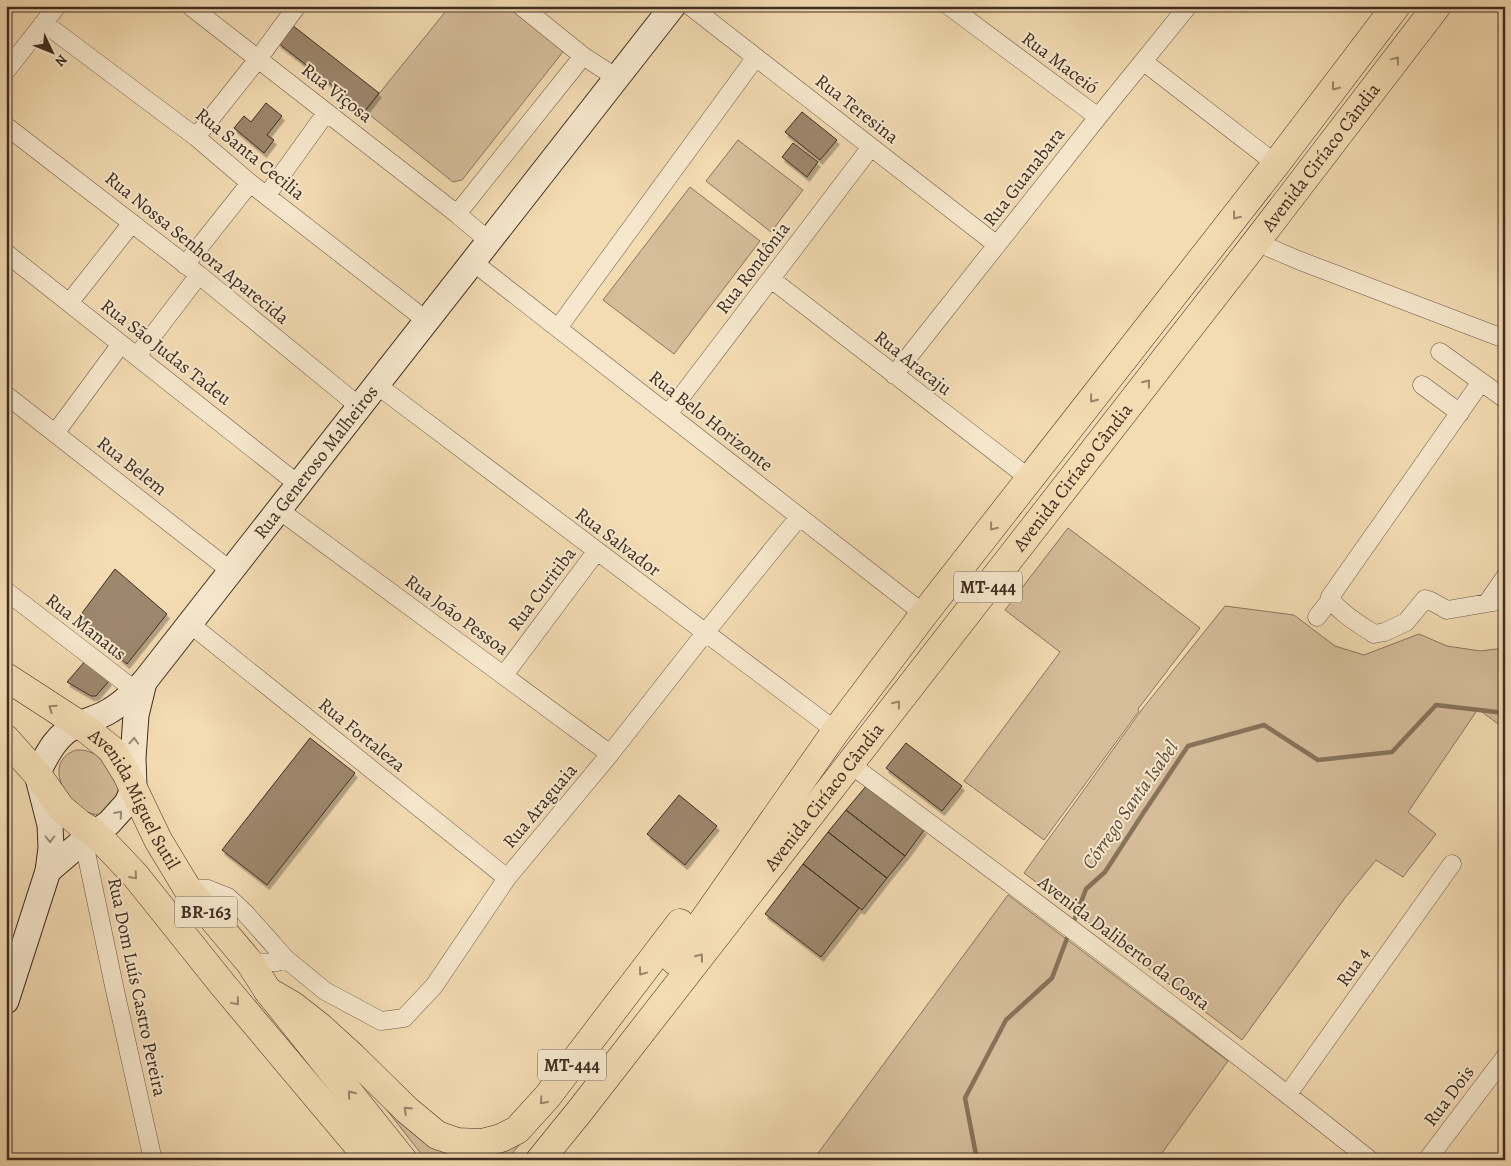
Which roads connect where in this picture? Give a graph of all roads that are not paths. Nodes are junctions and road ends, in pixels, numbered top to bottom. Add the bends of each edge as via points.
1 (57, 6) edge
2 (190, 6) edge
3 (297, 6) edge
4 (521, 6) edge
5 (672, 6) edge
6 (690, 6) edge
7 (949, 6) edge
8 (1188, 6) edge
9 (1396, 6) edge
10 (1437, 6) edge
11 (44, 23) junction
12 (584, 56) junction
13 (756, 57) junction
14 (258, 59) junction
15 (1144, 62) junction
16 (6, 72) edge
17 (616, 78) junction
18 (326, 112) junction
19 (1098, 117) junction
20 (6, 126) edge
21 (196, 137) junction
22 (871, 147) junction
23 (1276, 164) junction
24 (250, 184) junction
25 (267, 195) junction
26 (457, 214) junction
27 (132, 222) junction
28 (489, 241) junction
29 (1256, 242) junction
30 (997, 245) junction
31 (6, 253) edge
32 (473, 262) junction
33 (185, 265) junction
34 (199, 275) junction
35 (771, 279) junction
36 (69, 303) junction
37 (427, 321) junction
38 (558, 328) junction
39 (1505, 339) edge
40 (121, 344) junction
41 (1440, 352) dead end
42 (137, 356) junction
43 (894, 375) junction
44 (1481, 382) junction
45 (376, 385) junction
46 (1422, 385) dead end
47 (6, 395) edge
48 (1505, 399) edge
49 (360, 407) junction
50 (1460, 412) junction
51 (668, 414) junction
52 (56, 432) junction
53 (1030, 480) junction
54 (299, 485) junction
55 (279, 510) junction
56 (799, 517) junction
57 (596, 552) junction
58 (231, 571) junction
59 (1505, 577) edge
60 (6, 591) edge
61 (1331, 599) junction
62 (1505, 600) edge
63 (1487, 603) junction
64 (924, 614) junction
65 (1317, 617) dead end
66 (190, 624) junction
67 (705, 633) junction
68 (504, 675) junction
69 (6, 677) edge
70 (140, 690) junction
71 (77, 724) junction
72 (836, 731) junction
73 (6, 739) edge
74 (610, 754) junction
75 (816, 758) junction
76 (850, 764) junction
77 (37, 774) junction
78 (134, 787) junction
79 (86, 832) junction
80 (1452, 864) dead end
81 (48, 871) junction
82 (508, 878) junction
83 (187, 888) junction
84 (286, 959) junction
85 (250, 963) junction
86 (268, 991) junction
87 (6, 1000) edge
88 (1505, 1057) edge
89 (1288, 1094) junction
90 (153, 1160) edge
91 (370, 1160) edge
92 (403, 1160) edge
93 (520, 1160) edge
94 (540, 1160) edge
95 (1370, 1160) edge
96 (1427, 1160) edge

1 - 11 street
2 - 14 street, Rua Viçosa
3 - 14 street
4 - 12 street
5 - 17 street, Rua Generoso Malheiros
6 - 13 street, Rua Teresina
7 - 19 street, Rua Maceió
8 - 15 street, Rua Guanabara
9 -> 23 main road, Avenida Ciríaco Cândia / MT-444
29 -> 10 main road, Avenida Ciríaco Cândia / MT-444
11 - 16 street
11 - 21 street, Rua Santa Cecilia
12 - 17 street
12 - 26 street
13 - 22 street, Rua Teresina
13 - 38 street
14 - 18 street, Rua Viçosa
14 - 21 street
15 - 19 street, Rua Guanabara
15 - 23 street
17 - 28 street, Rua Generoso Malheiros
18 - 25 street
18 - 26 street, Rua Viçosa
19 - 30 street, Rua Guanabara
20 - 27 street, Rua Nossa Senhora Aparecida
21 - 24 street, Rua Santa Cecilia
22 - 30 street, Rua Teresina
22 - 35 street, Rua Rondônia
23 -> 53 main road, Avenida Ciríaco Cândia / MT-444
24 - 25 street, Rua Santa Cecilia
24 - 33 street
25 - 37 street, Rua Santa Cecilia
26 - 28 street
27 - 33 street, Rua Nossa Senhora Aparecida
27 - 36 street
28 - 32 street, Rua Generoso Malheiros
29 - 39 street
76 -> 29 main road, Avenida Ciríaco Cândia / MT-444
30 - 43 street, Rua Guanabara
31 - 36 street, Rua São Judas Tadeu
32 - 37 street, Rua Generoso Malheiros
32 - 38 street, Rua Belo Horizonte
33 - 34 street, Rua Nossa Senhora Aparecida
34 - 42 street
34 - 49 street, Rua Nossa Senhora Aparecida
35 - 43 street, Rua Aracaju
35 - 51 street, Rua Rondônia
36 - 40 street, Rua São Judas Tadeu
37 - 45 street, Rua Generoso Malheiros
38 - 51 street, Rua Belo Horizonte
40 - 42 street, Rua São Judas Tadeu
40 - 52 street
41 - 44 street
42 - 54 street, Rua São Judas Tadeu
43 - 53 street, Rua Aracaju
44 - 48 street
44 - 50 street
45 - 49 street, Rua Generoso Malheiros
45 - 57 street, Rua Salvador
46 - 50 street
47 - 52 street, Rua Belem
49 - 54 street, Rua Generoso Malheiros
50 - 61 street
51 - 56 street, Rua Belo Horizonte
52 - 58 street, Rua Belem
53 -> 64 main road, Avenida Ciríaco Cândia / MT-444
54 - 55 street, Rua Generoso Malheiros
55 - 58 street, Rua Generoso Malheiros
55 - 68 street, Rua João Pessoa
56 - 64 street, Rua Belo Horizonte
56 - 67 street, Rua Araguaia
57 - 67 street, Rua Salvador
57 - 68 street, Rua Curitiba
58 - 66 street, Rua Generoso Malheiros
59 - 63 street
60 - 70 street, Rua Manaus
61 - 63 street via 1374,634 1406,622 1425,599 1447,610
61 - 65 street
62 - 63 street
64 - 72 main road, Avenida Ciríaco Cândia / MT-444
66 - 70 street, Rua Generoso Malheiros
66 - 82 street, Rua Fortaleza
67 - 72 street, Rua Salvador
67 - 74 street, Rua Araguaia
68 - 74 street, Rua João Pessoa
71 -> 69 main road, Avenida Miguel Sutil / BR-163
70 - 71 street, Rua Generoso Malheiros via 114,709
78 -> 70 street via 134,737
71 - 77 street via 58,738
71 - 78 main road, Avenida Miguel Sutil / BR-163 via 111,749
72 - 75 main road, Avenida Ciríaco Cândia / MT-444
73 - 77 main road, Avenida Miguel Sutil / BR-163
74 - 82 street, Rua Araguaia
75 -> 86 main road, MT-444 via 746,836 547,1097 517,1130 502,1138 471,1144 437,1135 319,1026
75 - 93 main road via 652,993
76 - 89 street, Avenida Daliberto da Costa
94 -> 76 main road, Avenida Ciríaco Cândia / MT-444
77 - 79 main road, Avenida Miguel Sutil / BR-163 via 61,808
77 -> 81 street via 50,825
79 -> 78 street via 109,824 127,804
78 - 83 main road, Avenida Miguel Sutil / BR-163 via 158,840
79 - 81 street
79 - 90 street, Rua Dom Luís Castro Pereira via 112,977
79 -> 91 main road, Avenida Miguel Sutil / BR-163 via 135,875 222,986
80 - 89 street, Rua 4
81 - 87 street
82 - 84 street, Rua Araguaia via 434,986 404,1018 381,1021 325,991
83 - 84 street, Rua Araguaia via 208,889 228,897
83 - 85 main road, Avenida Miguel Sutil / BR-163
84 - 85 street
85 - 86 main road, Avenida Miguel Sutil / BR-163
92 -> 86 main road, Avenida Miguel Sutil / BR-163
88 - 96 street, Rua Dois
89 - 95 street, Avenida Daliberto da Costa

